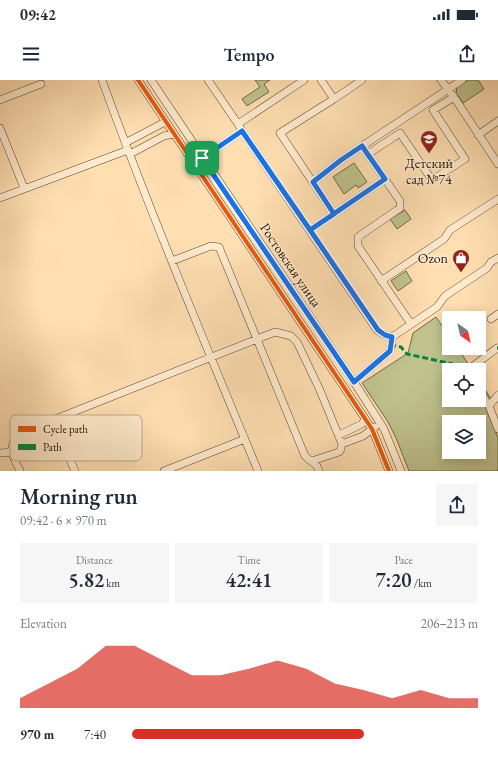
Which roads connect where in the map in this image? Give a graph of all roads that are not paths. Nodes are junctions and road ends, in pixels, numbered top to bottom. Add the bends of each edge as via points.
1 (102, 80) edge
2 (138, 80) edge
3 (151, 80) edge
4 (208, 80) edge
5 (304, 80) edge
6 (321, 80) edge
7 (362, 80) edge
8 (441, 80) edge
9 (462, 80) edge
10 (41, 84) dead end
11 (447, 90) junction
12 (454, 97) junction
13 (334, 99) junction
14 (0, 100) edge
15 (498, 121) edge
16 (165, 122) junction
17 (238, 124) junction
18 (0, 128) edge
19 (242, 131) junction
20 (173, 134) junction
21 (478, 134) junction
22 (362, 146) junction
23 (128, 149) junction
24 (368, 154) junction
25 (202, 158) junction
26 (193, 164) junction
27 (498, 164) edge
28 (385, 179) junction
29 (313, 182) junction
30 (24, 188) junction
31 (0, 198) edge
32 (498, 199) edge
33 (334, 214) junction
34 (310, 230) junction
35 (498, 258) edge
36 (172, 261) junction
37 (381, 281) junction
38 (498, 314) edge
39 (491, 319) dead end
40 (411, 324) junction
41 (392, 337) junction
42 (257, 339) junction
43 (497, 348) edge
44 (211, 358) junction
45 (477, 363) edge
46 (354, 382) junction
47 (498, 396) edge
48 (486, 401) edge
49 (489, 406) junction
50 (68, 415) edge
51 (365, 419) junction
52 (381, 424) junction
53 (372, 429) junction
54 (498, 429) edge
55 (339, 435) junction
56 (245, 439) junction
57 (342, 444) junction
58 (10, 452) edge
59 (0, 453) edge
60 (15, 461) edge
61 (71, 461) edge
62 (312, 462) junction
63 (20, 471) edge
64 (75, 471) edge
65 (164, 471) edge
66 (258, 471) edge
67 (319, 471) edge
68 (389, 471) edge
69 (401, 471) edge

1 - 23 street
2 - 16 street, Ростовская улица
3 - 25 street, Ростовская улица
4 - 17 street
5 - 17 street
6 - 13 street
7 - 13 street
8 - 11 street
9 - 11 street
10 - 14 street
11 - 12 street
11 - 22 street
12 - 21 street
12 - 24 street via 433,110 465,159 432,180 400,133
13 - 29 street via 280,133
15 - 21 street
16 - 20 street, Ростовская улица
16 - 23 street
17 - 19 street
18 - 30 street
19 - 25 street
19 - 34 street
20 - 23 street
20 - 26 street, Ростовская улица
21 - 27 street
22 - 24 street
22 - 29 street
23 - 30 street
23 - 36 street
24 - 28 street
25 - 26 street
25 - 46 street, Ростовская улица
26 - 51 street, Ростовская улица
28 - 33 street
28 - 37 street via 400,201 400,208 358,237 358,246
29 - 33 street
30 - 31 street
32 - 37 street via 452,228 444,239
33 - 34 street
34 - 41 street via 378,330
35 - 40 street via 445,296 438,307
36 - 42 street via 211,246 219,247
36 - 44 street
37 - 40 street
38 - 39 street
40 - 41 street
41 - 46 street via 390,351
42 - 44 street
42 - 55 street via 275,332 292,336 319,388
42 - 62 street via 305,456
43 - 45 street
44 - 50 street
44 - 56 street
46 - 52 street, Ростовская улица
47 - 49 street
48 - 49 street
49 - 54 street
51 - 53 street, Ростовская улица
51 - 55 street via 362,424
52 - 53 street
52 - 69 street, Ростовская улица
53 - 57 street via 363,436
53 - 68 street, Ростовская улица
55 - 57 street
56 - 65 street
56 - 66 street
57 - 62 street via 339,452
58 - 59 street
60 - 63 street
61 - 64 street
62 - 67 street

